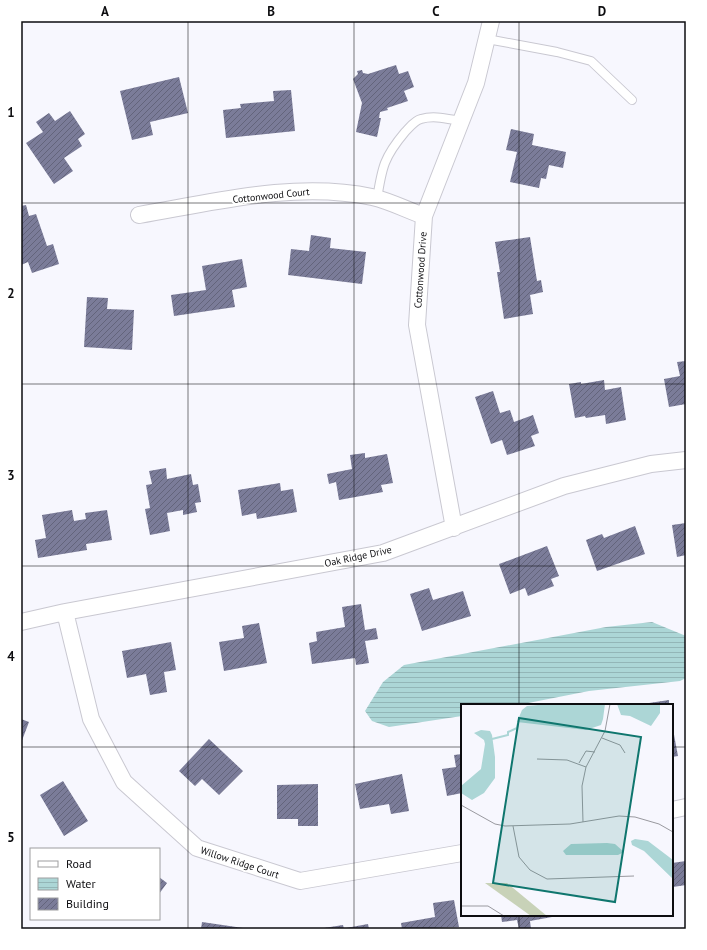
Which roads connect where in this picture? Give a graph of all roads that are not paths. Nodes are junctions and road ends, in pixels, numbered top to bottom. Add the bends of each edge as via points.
1 (491, 21) edge
2 (487, 39) junction
3 (632, 100) dead end
4 (461, 121) junction
5 (377, 199) junction
6 (139, 215) dead end
7 (424, 216) junction
8 (686, 460) edge
9 (454, 528) junction
10 (65, 612) junction
11 (21, 622) edge
12 (686, 807) edge
13 (673, 810) edge
14 (461, 853) edge

1 - 2 street, Cottonwood Drive
2 - 3 lane via 557,52 591,62
2 - 4 street, Cottonwood Drive via 476,83
4 - 5 lane via 436,117 420,119 409,128 388,153 380,175
4 - 7 street, Cottonwood Drive
5 - 6 street, Cottonwood Court via 310,190 248,196
5 - 7 street, Cottonwood Court
7 - 9 street, Cottonwood Drive via 417,326
8 - 9 street, Oak Ridge Drive via 651,464 564,486
9 - 10 street, Oak Ridge Drive via 383,553
10 - 11 street, Oak Ridge Drive
10 - 14 street, Willow Ridge Court via 91,719 124,782 197,848 300,881
12 - 13 street

